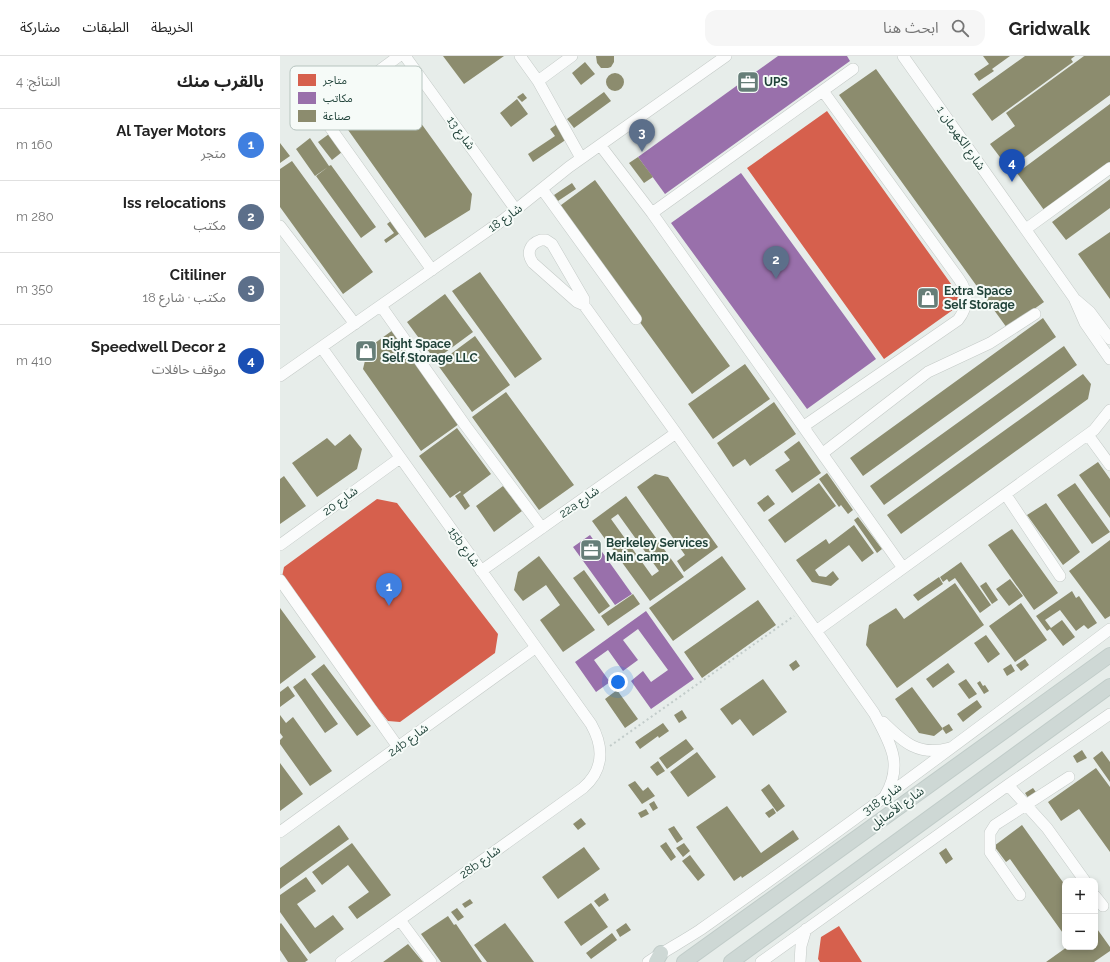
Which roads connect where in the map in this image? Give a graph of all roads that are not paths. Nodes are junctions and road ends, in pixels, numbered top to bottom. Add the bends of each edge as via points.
1 (399, 56) edge
2 (405, 56) edge
3 (520, 56) edge
4 (572, 56) edge
5 (726, 56) edge
6 (903, 56) edge
7 (385, 66) edge
8 (412, 66) edge
9 (853, 69) dead end
10 (422, 80) edge
11 (538, 81) junction
12 (823, 91) junction
13 (332, 130) edge
14 (600, 145) junction
15 (581, 158) junction
16 (1110, 168) edge
17 (542, 189) junction
18 (516, 210) junction
19 (652, 213) junction
20 (280, 226) edge
21 (1026, 229) junction
22 (432, 270) junction
23 (1074, 298) junction
24 (584, 305) junction
25 (381, 306) junction
26 (1035, 314) dead end
27 (636, 319) dead end
28 (355, 324) junction
29 (1110, 339) edge
30 (322, 348) junction
31 (1110, 359) edge
32 (280, 376) edge
33 (1110, 410) edge
34 (1110, 424) edge
35 (804, 426) junction
36 (1091, 432) junction
37 (676, 433) junction
38 (823, 453) junction
39 (400, 458) junction
40 (1110, 465) edge
41 (1006, 494) junction
42 (542, 528) junction
43 (280, 545) edge
44 (903, 568) junction
45 (481, 571) junction
46 (1060, 576) dead end
47 (280, 580) edge
48 (1110, 630) edge
49 (816, 631) junction
50 (535, 648) junction
51 (1110, 655) edge
52 (1110, 686) edge
53 (874, 713) junction
54 (1110, 714) edge
55 (954, 746) junction
56 (398, 747) junction
57 (600, 750) joint
58 (1069, 777) dead end
59 (1008, 785) junction
60 (885, 796) junction
61 (1026, 805) junction
62 (281, 830) edge
63 (1083, 878) edge
64 (1020, 896) dead end
65 (1098, 900) edge
66 (1102, 906) dead end
67 (400, 920) junction
68 (806, 929) junction
69 (659, 958) edge
70 (341, 962) edge
71 (431, 962) edge
72 (648, 962) edge
73 (684, 962) edge
74 (731, 962) edge
75 (761, 962) edge
76 (800, 962) edge

1 - 7 street
2 - 8 street, شارع 13
3 - 11 street
4 - 11 street
5 - 14 street, شارع 18
6 - 21 street, شارع الكهرمان 1
9 - 12 street
10 - 18 street, شارع 13
11 - 15 street
12 - 19 street
12 - 35 street via 959,279 965,291 966,303 958,320
13 - 22 street
14 - 15 street, شارع 18
14 - 19 street
15 - 17 street, شارع 18
16 - 21 street
17 - 18 street, شارع 18
17 - 27 street
18 - 22 street, شارع 18
19 - 35 street
20 - 28 street
21 - 23 street, شارع الكهرمان 1
22 - 25 street, شارع 18
23 - 29 street, شارع الكهرمان 1 via 1090,312
23 - 31 street, شارع الكهرمان 1 via 1085,323
24 - 24 street via 584,299 552,244 546,240 535,242 529,252 533,263 579,304
24 - 37 street
25 - 28 street, شارع 18
25 - 42 street
26 - 38 street via 990,343 928,372
28 - 30 street, شارع 18
30 - 32 street, شارع 18
30 - 39 street, 15b شارع
33 - 36 street
34 - 36 street
35 - 38 street
36 - 40 street
36 - 41 street
37 - 42 street, 22a شارع
37 - 49 street
38 - 44 street
39 - 43 street, شارع 20
39 - 45 street, 15b شارع
41 - 44 street
41 - 46 street
42 - 45 street, 22a شارع
44 - 49 street
45 - 50 street, 15b شارع
47 - 56 street
48 - 55 street, شارع 318
49 - 53 street
50 - 56 street, 24b شارع
50 - 57 street, 15b شارع via 591,724
51 - 73 main road, شارع الأصايل
52 - 74 main road
53 - 55 street via 901,740 911,746 932,751
53 - 60 street via 891,745 895,762 893,780
54 - 59 street
55 - 60 street, شارع 318
56 - 62 street, 24b شارع
57 - 67 street, 28b شارع via 598,766 588,784
58 - 61 street
59 - 61 street
59 - 68 street
60 - 69 street, شارع 318
61 - 63 street via 1047,828
61 - 64 street via 995,825 990,833 989,842 990,852
65 - 66 street
67 - 70 street, 28b شارع
67 - 71 street
68 - 75 street
68 - 76 street
69 - 72 street, شارع 318

